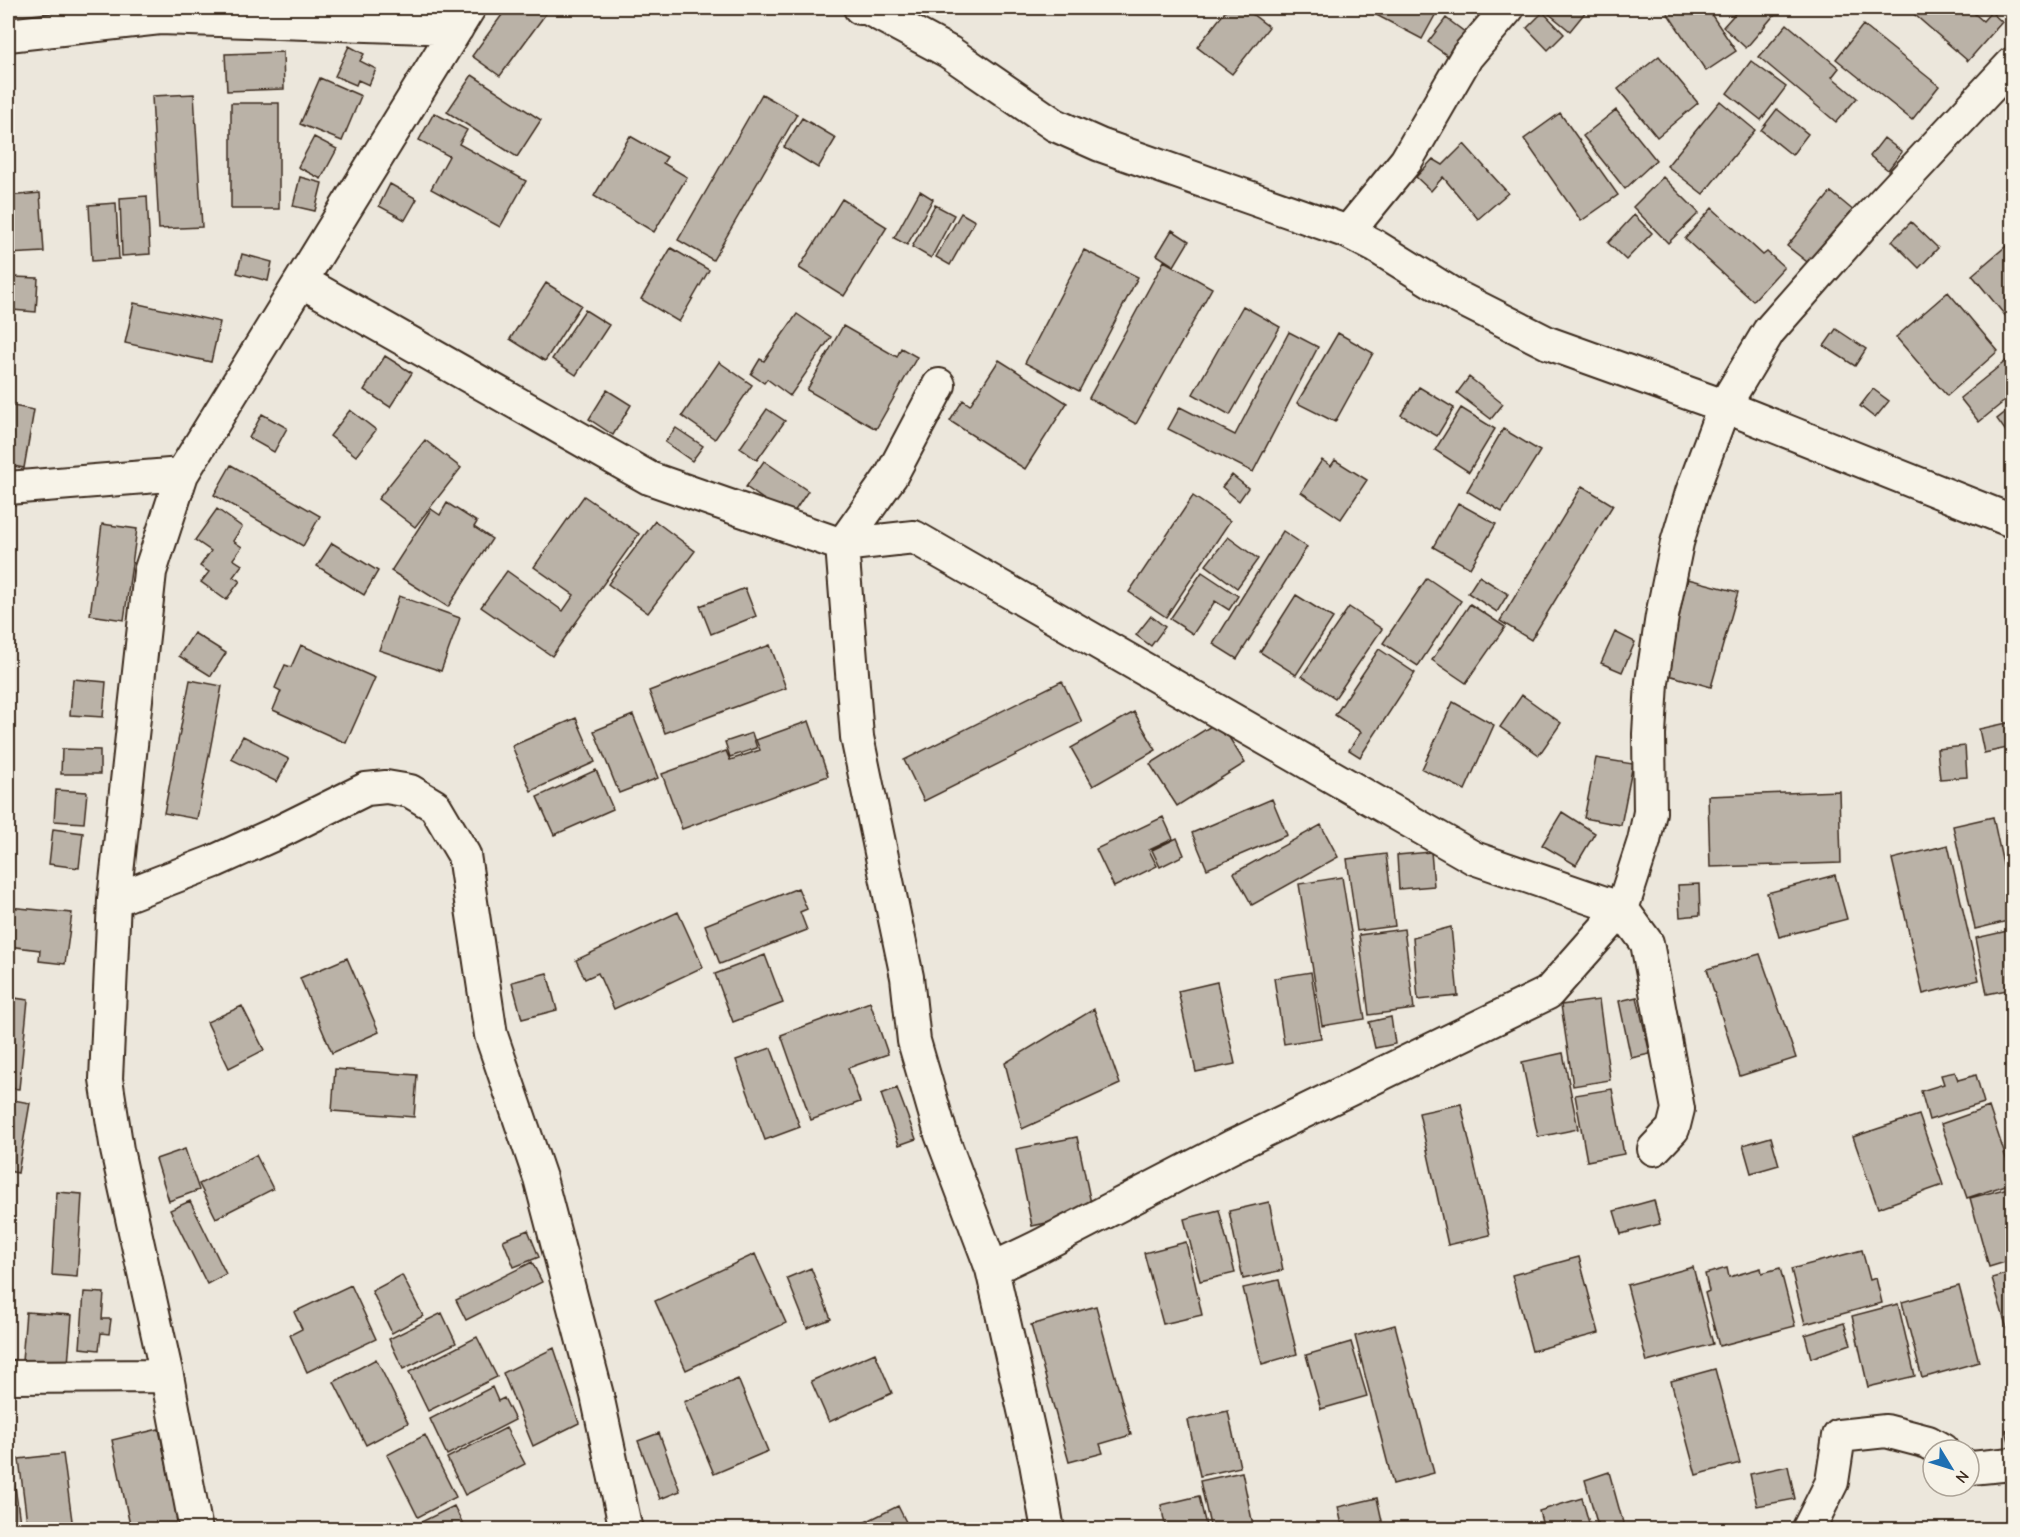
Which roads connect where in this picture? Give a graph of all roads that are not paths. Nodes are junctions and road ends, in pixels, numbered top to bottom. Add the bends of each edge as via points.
1 (860, 8) edge
2 (1508, 8) edge
3 (463, 18) edge
4 (8, 35) edge
5 (2013, 64) edge
6 (1347, 232) junction
7 (301, 280) junction
8 (939, 385) dead end
9 (1724, 406) junction
10 (182, 474) junction
11 (8, 488) edge
12 (2013, 521) edge
13 (842, 545) junction
14 (114, 900) junction
15 (1622, 909) junction
16 (1654, 1149) dead end
17 (992, 1269) junction
18 (167, 1376) junction
19 (8, 1377) edge
20 (1921, 1440) edge
21 (2013, 1464) edge
22 (1981, 1467) edge
23 (196, 1530) edge
24 (626, 1530) edge
25 (1048, 1530) edge
26 (1808, 1530) edge

1 - 6 street via 867,8 949,52 1055,125 1100,146
2 - 6 street via 1467,56 1406,161
3 - 4 street via 160,18
3 - 7 street
5 - 9 street via 1769,331
6 - 9 street via 1457,297 1548,343
7 - 10 street
7 - 13 street via 649,478
8 - 13 street via 891,476
9 - 12 street
9 - 15 street via 1692,492 1662,616 1652,682 1650,812
10 - 11 street
10 - 14 street via 150,572
13 - 15 street via 914,537 1474,858
13 - 17 street via 857,737 907,977 914,1041 941,1134
14 - 18 street via 106,1078 117,1150
14 - 24 street via 225,856 366,789 410,791 435,806 464,855 491,1035 540,1178 597,1395
15 - 16 street via 1647,944 1678,1109 1673,1129
15 - 17 street via 1548,993 1231,1147
17 - 25 street
18 - 19 street
18 - 23 street
20 - 26 street via 1886,1431 1839,1436 1832,1482
21 - 22 street

